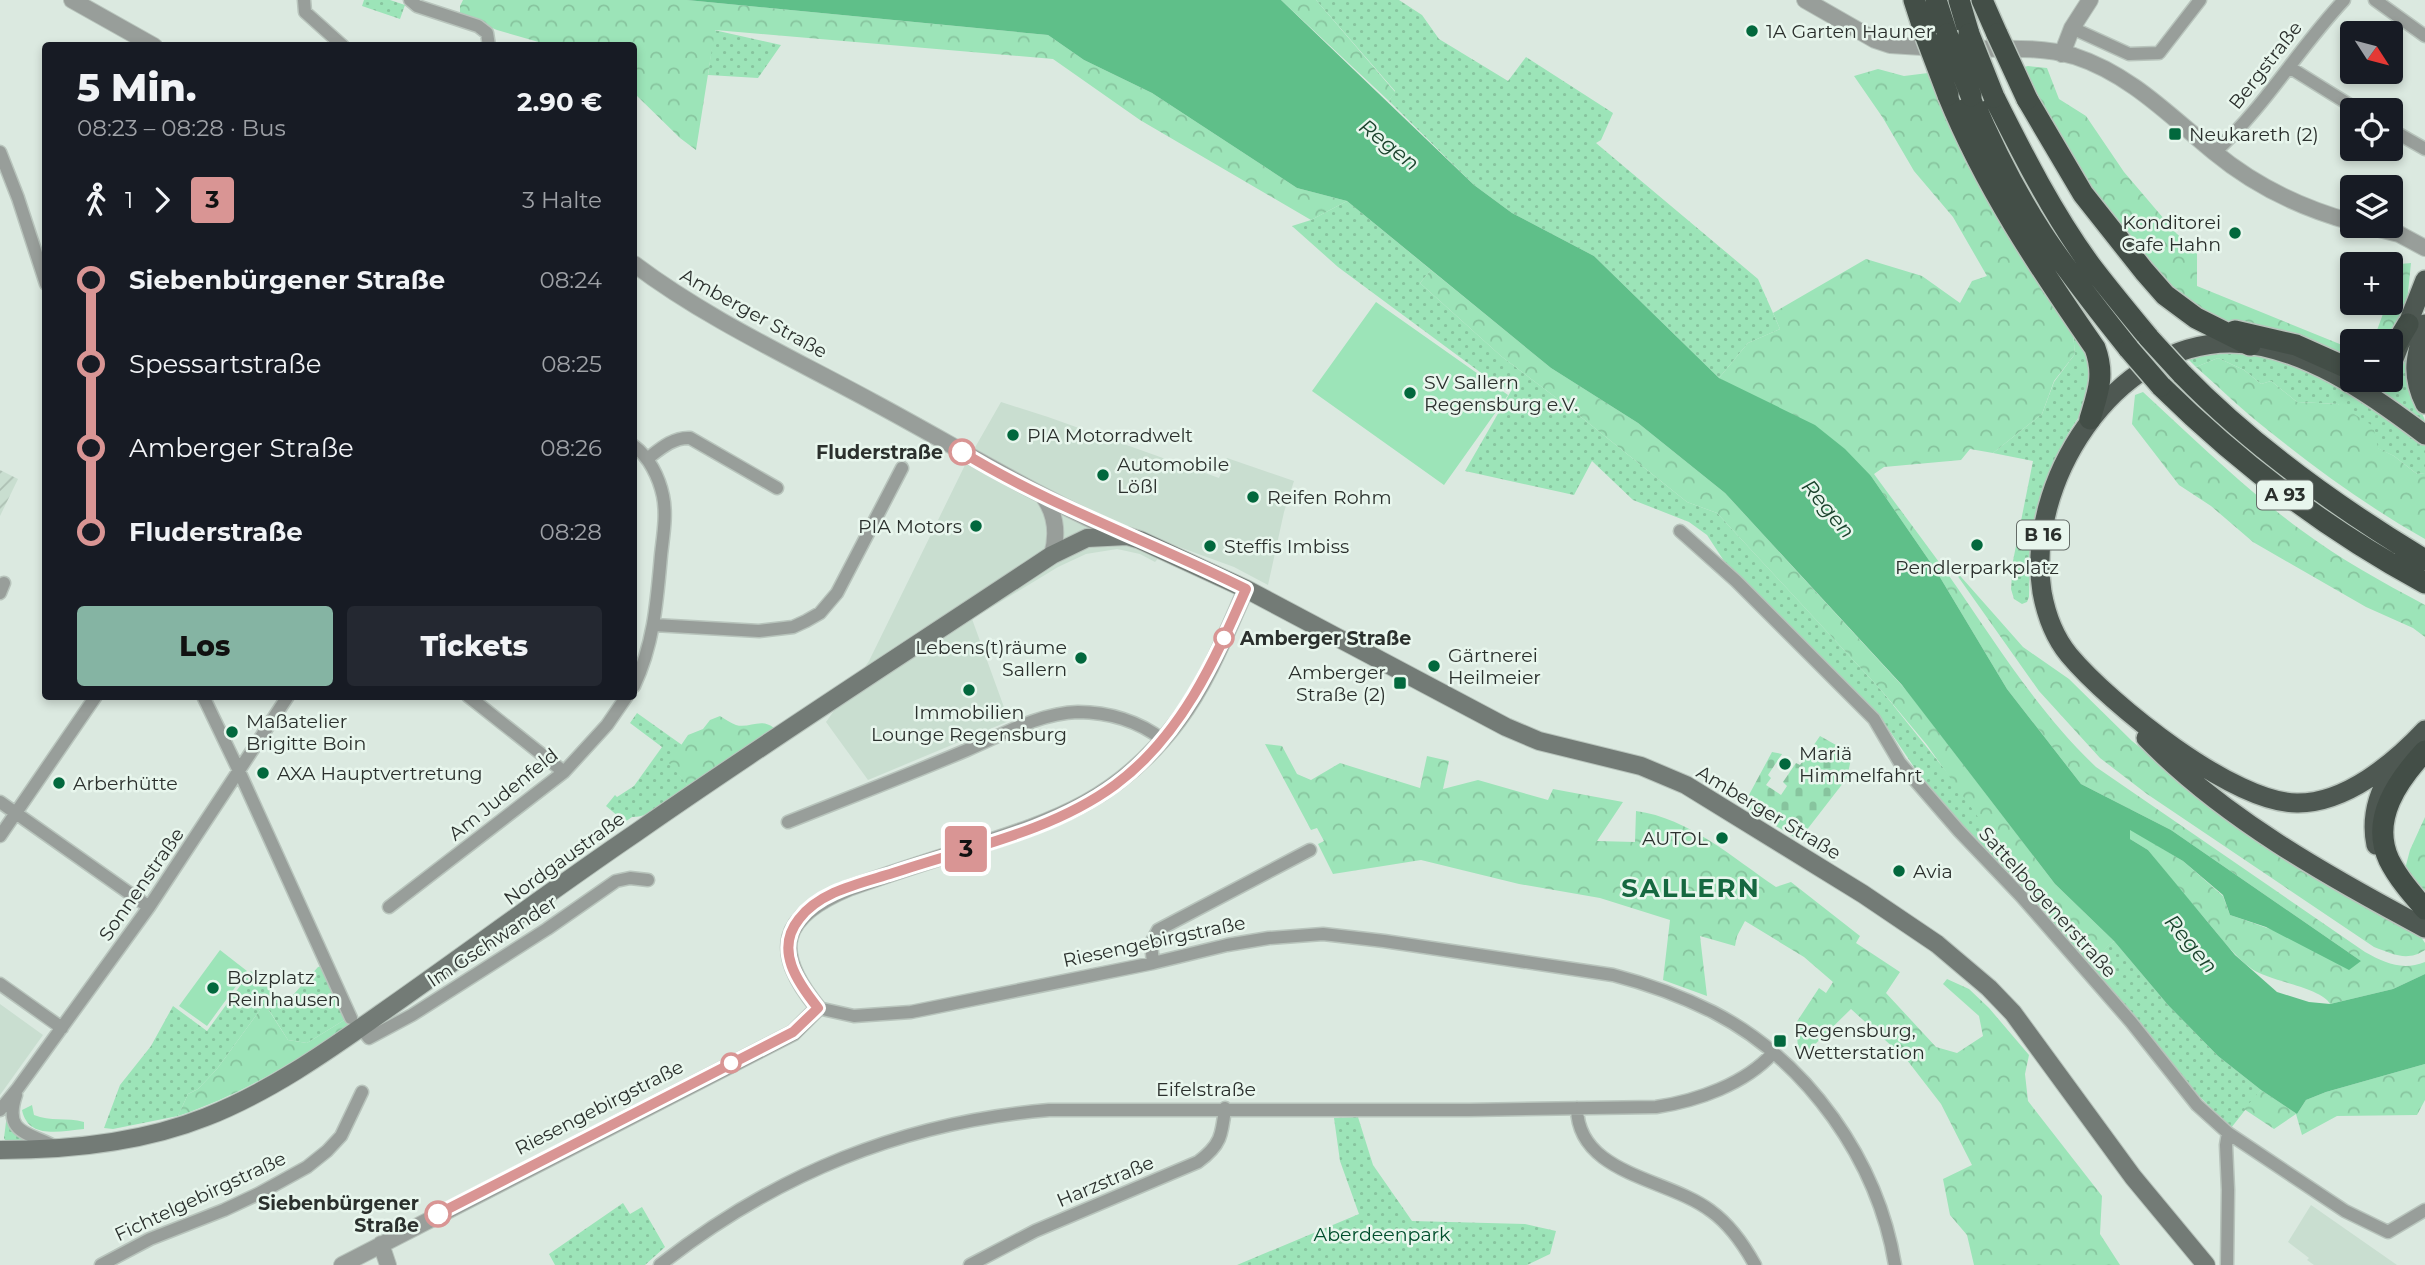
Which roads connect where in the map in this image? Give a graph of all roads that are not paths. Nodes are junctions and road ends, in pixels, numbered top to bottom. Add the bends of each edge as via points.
1 (72, 0) edge
2 (304, 0) edge
3 (410, 0) edge
4 (1805, 0) edge
5 (1913, 0) edge
6 (1936, 0) edge
7 (1959, 0) edge
8 (1982, 0) edge
9 (2090, 0) edge
10 (2200, 0) edge
11 (2344, 0) edge
12 (2375, 0) edge
13 (2072, 28) junction
14 (2425, 36) edge
15 (147, 42) edge
16 (339, 42) edge
17 (488, 42) edge
18 (2062, 54) junction
19 (2289, 67) junction
20 (2340, 99) edge
21 (2403, 136) edge
22 (2425, 149) edge
23 (0, 152) edge
24 (2215, 152) junction
25 (2340, 219) edge
26 (2403, 236) edge
27 (2425, 248) edge
28 (637, 266) edge
29 (42, 272) edge
30 (2425, 280) edge
31 (2417, 324) edge
32 (2217, 327) junction
33 (2403, 340) edge
34 (2250, 345) junction
35 (2403, 347) edge
36 (2421, 348) edge
37 (2340, 369) edge
38 (2340, 372) edge
39 (2373, 392) edge
40 (2425, 404) edge
41 (2090, 419) junction
42 (2425, 435) edge
43 (637, 449) edge
44 (647, 458) junction
45 (902, 468) dead end
46 (777, 488) dead end
47 (1043, 496) junction
48 (1680, 531) dead end
49 (1127, 536) junction
50 (1052, 555) junction
51 (2425, 560) edge
52 (2425, 583) edge
53 (1246, 589) junction
54 (654, 625) junction
55 (637, 679) edge
56 (2099, 685) junction
57 (93, 700) edge
58 (204, 700) edge
59 (285, 700) edge
60 (475, 700) edge
61 (624, 700) edge
62 (2425, 730) edge
63 (1163, 740) junction
64 (2425, 751) edge
65 (2398, 757) junction
66 (239, 771) junction
67 (564, 772) junction
68 (0, 802) edge
69 (16, 813) junction
70 (788, 822) dead end
71 (0, 836) edge
72 (1310, 850) dead end
73 (648, 880) dead end
74 (149, 907) junction
75 (389, 907) dead end
76 (2425, 910) edge
77 (2425, 928) edge
78 (1153, 963) junction
79 (0, 984) edge
80 (818, 1008) junction
81 (356, 1023) junction
82 (62, 1028) junction
83 (1773, 1053) junction
84 (18, 1088) junction
85 (362, 1092) dead end
86 (1225, 1108) junction
87 (1577, 1108) junction
88 (0, 1113) edge
89 (2228, 1133) junction
90 (0, 1149) edge
91 (60, 1149) junction
92 (2425, 1210) edge
93 (381, 1244) junction
94 (354, 1263) edge
95 (101, 1265) edge
96 (388, 1265) edge
97 (660, 1265) edge
98 (970, 1265) edge
99 (1755, 1265) edge
100 (1895, 1265) edge
101 (2206, 1265) edge
102 (2227, 1265) edge

1 - 15 street
2 - 16 street via 305,12
3 - 17 street via 478,26 487,33
4 - 18 street via 1890,45
5 - 41 highway, bridge via 1972,151 2040,270 2095,348 2101,375
6 - 52 highway, A 93, bridge via 1990,139 2041,231 2129,349 2224,446 2283,493
7 - 51 highway, A 93, bridge via 1994,97 2022,153 2090,265 2149,338 2237,427 2320,492
8 - 32 highway, bridge via 2027,99 2083,194 2165,295
9 - 13 street
10 - 13 street via 2159,54 2129,54
11 - 19 street, Bergstraße
12 - 14 street
13 - 18 street
18 - 24 street via 2111,72 2147,94
19 - 20 street
19 - 24 street, Bergstraße via 2246,123
21 - 22 street
23 - 29 street
24 - 25 street via 2287,199
26 - 27 street
28 - 47 street, Amberger Straße via 679,297
30 - 31 highway
31 - 33 highway
31 - 35 highway
31 - 36 highway
32 - 34 highway
32 - 37 highway via 2296,345
34 - 38 highway, B 16
34 - 41 highway, B 16 via 2229,343 2180,353 2135,377
36 - 40 highway via 2414,370
39 - 42 highway, B 16
41 - 56 highway, B 16 via 2062,465 2050,498 2041,574 2047,613 2058,638
43 - 44 street
44 - 46 street via 671,441 690,438
44 - 54 street via 664,508
45 - 54 street via 836,593 820,613 793,627 759,631
47 - 49 street, Amberger Straße
47 - 50 street via 1056,530
48 - 89 street, Sattelbogenerstraße via 1874,719 1900,763 2131,1022 2197,1105
49 - 50 main road, Nordgaustraße via 1087,538
49 - 53 main road, Amberger Straße
50 - 81 main road, Nordgaustraße
53 - 63 street via 1210,669
53 - 101 main road, Amberger Straße via 1506,727 1641,766 1686,785 1937,944 2013,1013 2140,1185
54 - 55 street
56 - 65 highway, B 16 via 2196,762 2232,784 2282,803 2314,802 2344,791
56 - 77 highway, B 16 via 2154,747 2219,802 2326,874
57 - 69 street
58 - 66 street
59 - 66 street, Sonnenstraße
60 - 67 street
61 - 67 street, Am Judenfeld
62 - 65 highway, B 16
63 - 70 street via 1147,727 1113,716 1058,715
63 - 80 street via 1114,786 1071,812 849,888 807,910 792,932 789,962
64 - 76 highway via 2390,797 2384,840 2388,858
65 - 76 highway, B 16 via 2377,798 2373,833 2385,872 2399,891
66 - 74 street, Sonnenstraße
66 - 81 street
67 - 75 street, Am Judenfeld
68 - 69 street
69 - 71 street
69 - 74 street
72 - 78 street via 1158,930 1151,943
73 - 81 street, Im Gschwander via 616,881 369,1038
74 - 82 street, Sonnenstraße
78 - 80 street, Riesengebirgstraße via 911,1012 854,1016
78 - 83 street, Riesengebirgstraße via 1255,940 1323,934 1554,965 1613,975 1681,997 1716,1013
79 - 82 street
80 - 93 street, Riesengebirgstraße via 793,1032 769,1045
81 - 91 main road, Nordgaustraße via 268,1088 207,1117 138,1137
82 - 84 street, Sonnenstraße
83 - 87 street, Eifelstraße via 1764,1064 1730,1083 1680,1103
83 - 100 street, Riesengebirgstraße via 1811,1089 1849,1142 1874,1192
84 - 88 street, Sonnenstraße
84 - 91 street via 12,1108 16,1126
85 - 95 street, Fichtelgebirgstraße via 341,1136 307,1167 247,1200 150,1239
86 - 87 street, Eifelstraße
86 - 97 street, Eifelstraße via 1006,1113 906,1135 780,1186
86 - 98 street, Harzstraße via 1216,1146 1198,1162 1035,1231
87 - 99 street via 1580,1132 1601,1156 1689,1196 1711,1211 1728,1226
89 - 92 street, Sattelbogenerstraße via 2345,1212 2388,1232
89 - 102 street
90 - 91 main road, Nordgaustraße
93 - 94 street, Riesengebirgstraße
93 - 96 street

